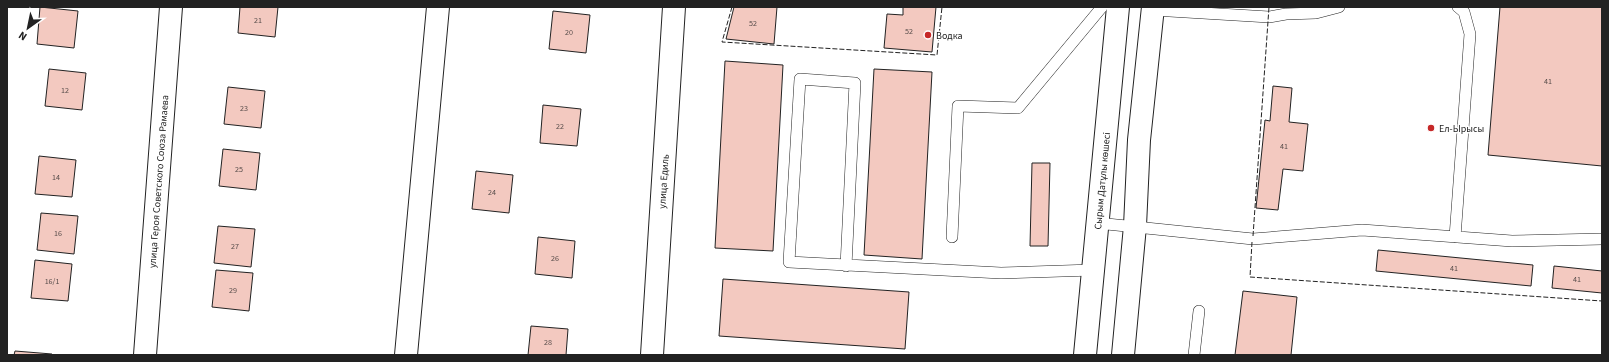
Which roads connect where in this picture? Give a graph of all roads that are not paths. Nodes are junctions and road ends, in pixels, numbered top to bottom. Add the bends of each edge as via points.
1 (171, 7) edge
2 (438, 7) edge
3 (674, 7) edge
4 (1102, 7) edge
5 (1118, 7) edge
6 (1339, 7) edge
7 (1458, 7) edge
8 (1153, 8) edge
9 (1097, 223) junction
10 (1136, 226) junction
11 (952, 237) dead end
12 (1455, 237) junction
13 (1602, 239) edge
14 (846, 266) junction
15 (1093, 270) junction
16 (1199, 311) dead end
17 (146, 355) edge
18 (406, 355) edge
19 (652, 355) edge
20 (1085, 355) edge
21 (1123, 355) edge
22 (1194, 355) edge

1 - 17 main road, улица Героя Советского Союза Рамаева
2 - 18 main road
3 - 19 main road, улица Едиль
4 - 11 lane via 1018,108 958,106
5 - 9 main road, Сырым Датұлы көшесі
6 - 8 lane via 1316,13 1268,17
7 - 12 lane via 1464,12 1470,34
8 - 10 main road via 1139,140
9 - 10 lane
9 - 15 main road, Сырым Датұлы көшесі
10 - 12 lane via 1253,239 1362,230
10 - 21 main road
12 - 13 lane via 1512,241
14 - 14 lane via 789,262 800,79 855,83
14 - 15 lane via 1001,273
15 - 20 main road, Сырым Датұлы көшесі
16 - 22 lane

